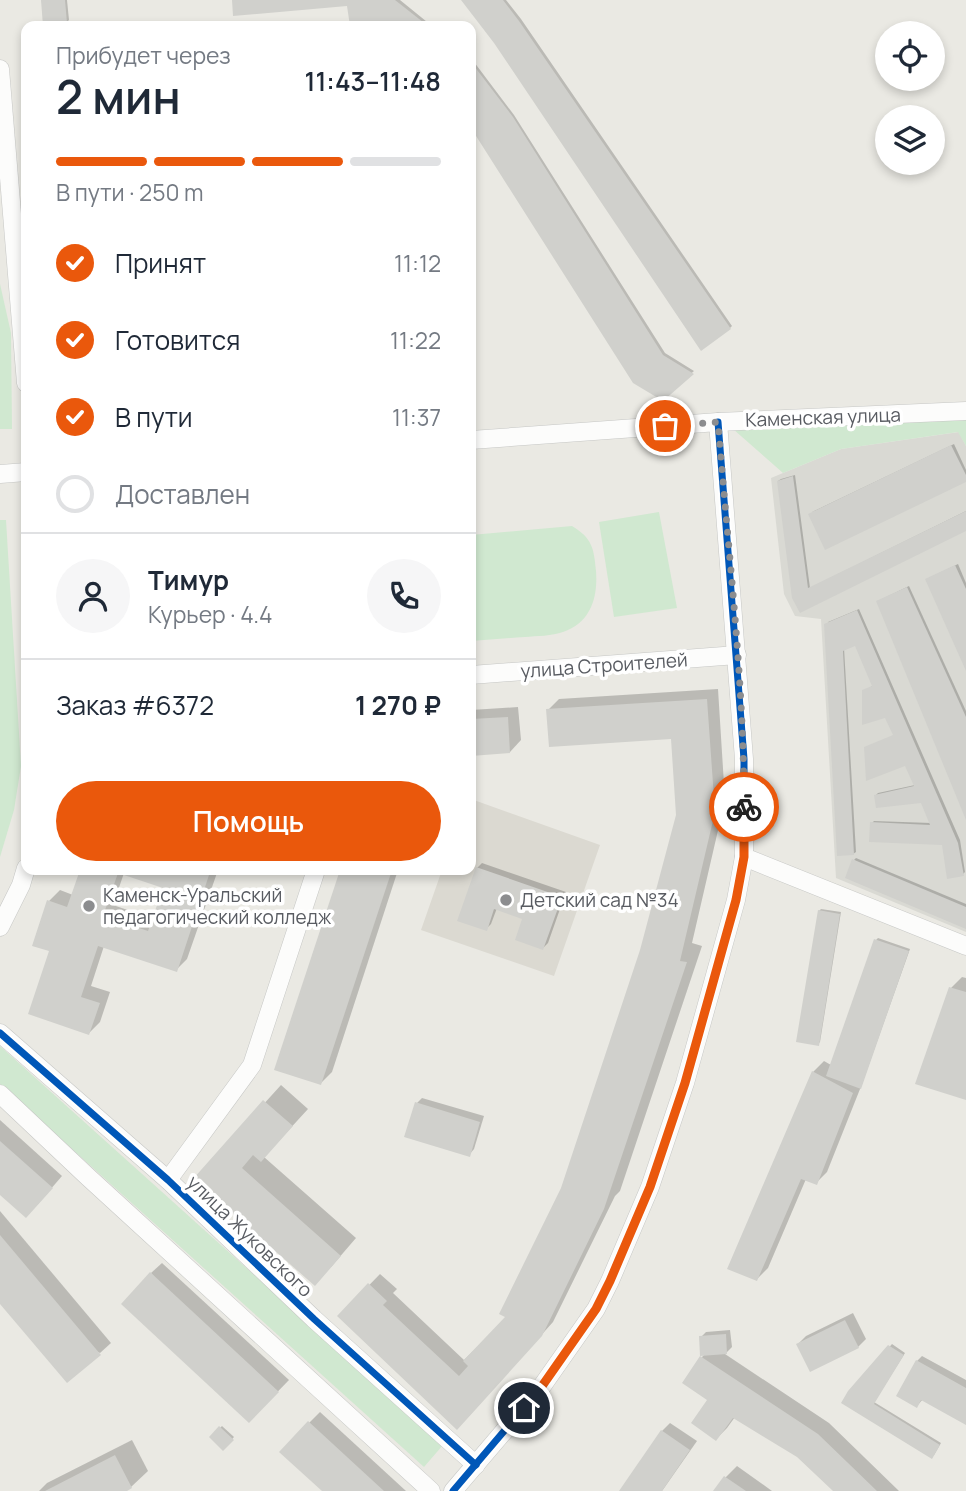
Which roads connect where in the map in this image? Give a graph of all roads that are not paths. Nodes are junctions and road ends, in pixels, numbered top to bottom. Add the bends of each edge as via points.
1 (0, 69) edge
2 (21, 323) edge
3 (966, 411) edge
4 (718, 422) junction
5 (476, 440) edge
6 (21, 472) edge
7 (0, 474) edge
8 (737, 654) junction
9 (476, 675) edge
10 (744, 857) junction
11 (24, 875) edge
12 (314, 875) edge
13 (0, 927) edge
14 (966, 946) edge
15 (0, 1033) edge
16 (0, 1094) edge
17 (169, 1180) junction
18 (476, 1465) junction
19 (431, 1491) edge
20 (453, 1491) edge

1 - 2 street
3 - 4 street, Каменская улица
4 - 5 street, Каменская улица
4 - 8 street
6 - 7 street
8 - 9 street, улица Строителей
8 - 10 street
10 - 14 street
10 - 18 street via 685,1083 650,1187 610,1281 540,1389
11 - 13 street
12 - 17 street via 252,1065
15 - 17 street, улица Жуковского
16 - 19 street
17 - 18 street, улица Жуковского
18 - 20 street

